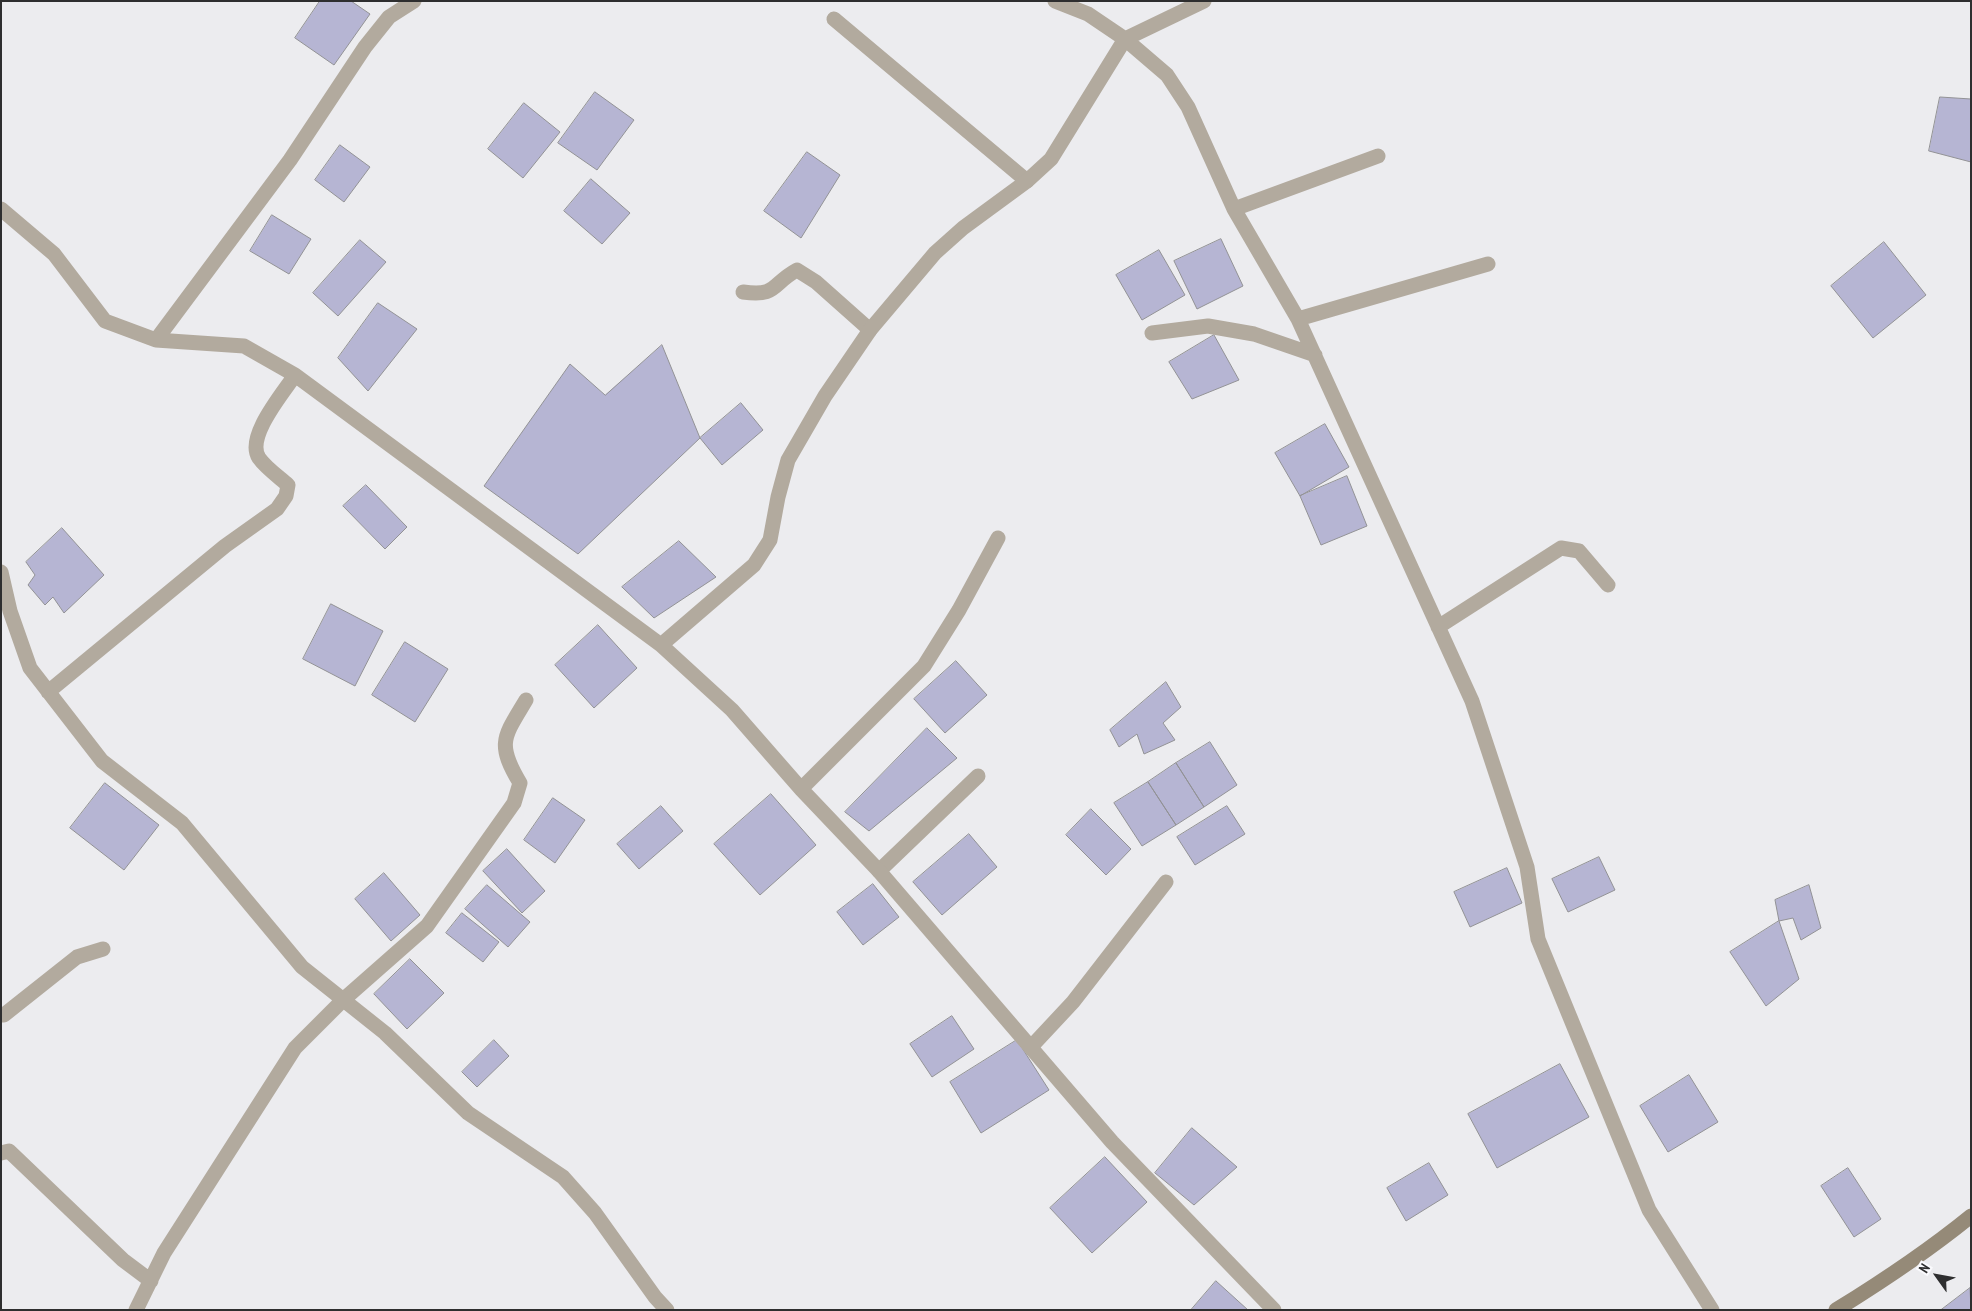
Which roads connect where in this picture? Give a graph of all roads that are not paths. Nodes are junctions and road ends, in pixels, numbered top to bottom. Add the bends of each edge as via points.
1 (414, 1) edge
2 (1055, 1) edge
3 (1204, 1) edge
4 (834, 19) dead end
5 (1125, 39) junction
6 (1378, 156) dead end
7 (1027, 181) junction
8 (1, 209) edge
9 (1234, 209) junction
10 (1488, 264) dead end
11 (743, 292) dead end
12 (1298, 319) junction
13 (870, 330) junction
14 (1152, 333) dead end
15 (156, 340) junction
16 (1315, 355) junction
17 (295, 375) junction
18 (998, 538) dead end
19 (1, 572) edge
20 (1608, 585) dead end
21 (1438, 627) junction
22 (661, 644) junction
23 (48, 692) junction
24 (526, 700) dead end
25 (978, 776) dead end
26 (801, 789) junction
27 (879, 871) junction
28 (1166, 882) dead end
29 (103, 949) dead end
30 (343, 1000) junction
31 (1, 1015) edge
32 (1031, 1048) junction
33 (1, 1153) edge
34 (1971, 1216) edge
35 (151, 1281) junction
36 (136, 1310) edge
37 (667, 1310) edge
38 (1274, 1310) edge
39 (1712, 1310) edge
40 (1836, 1310) edge

1 - 15 street via 389,17 365,47 290,160
2 - 5 street via 1088,14
3 - 5 street
4 - 7 street
5 - 7 street via 1051,159
5 - 9 street via 1167,75 1188,107
6 - 9 street
7 - 13 street via 963,228 936,253
8 - 15 street via 54,254 105,321
9 - 12 street
10 - 12 street
11 - 13 street via 758,294 772,291 797,270 816,282
12 - 16 street
13 - 22 street via 825,396 788,460 770,540 754,565
14 - 16 street via 1208,326 1254,334
15 - 17 street via 244,346
16 - 21 street
17 - 22 street
17 - 23 street via 261,427 255,445 258,457 288,485 286,496 277,509 225,546
18 - 26 street via 924,666
19 - 23 street via 10,612 30,668
20 - 21 street via 1579,551 1561,548
21 - 39 street via 1472,701 1527,866 1538,938 1650,1210
22 - 26 street via 732,710
23 - 30 street via 102,761 182,823 302,966
24 - 30 street via 508,731 504,750 520,783 514,803 427,926
25 - 27 street
26 - 27 street
27 - 32 street
28 - 32 street via 1073,1002
29 - 31 street via 77,957
30 - 35 street via 295,1048 164,1253
30 - 37 street via 385,1033 468,1113 563,1177 595,1213
32 - 38 street via 1112,1142
33 - 35 street via 9,1151 123,1260
34 - 40 main road via 1895,1273
35 - 36 street

